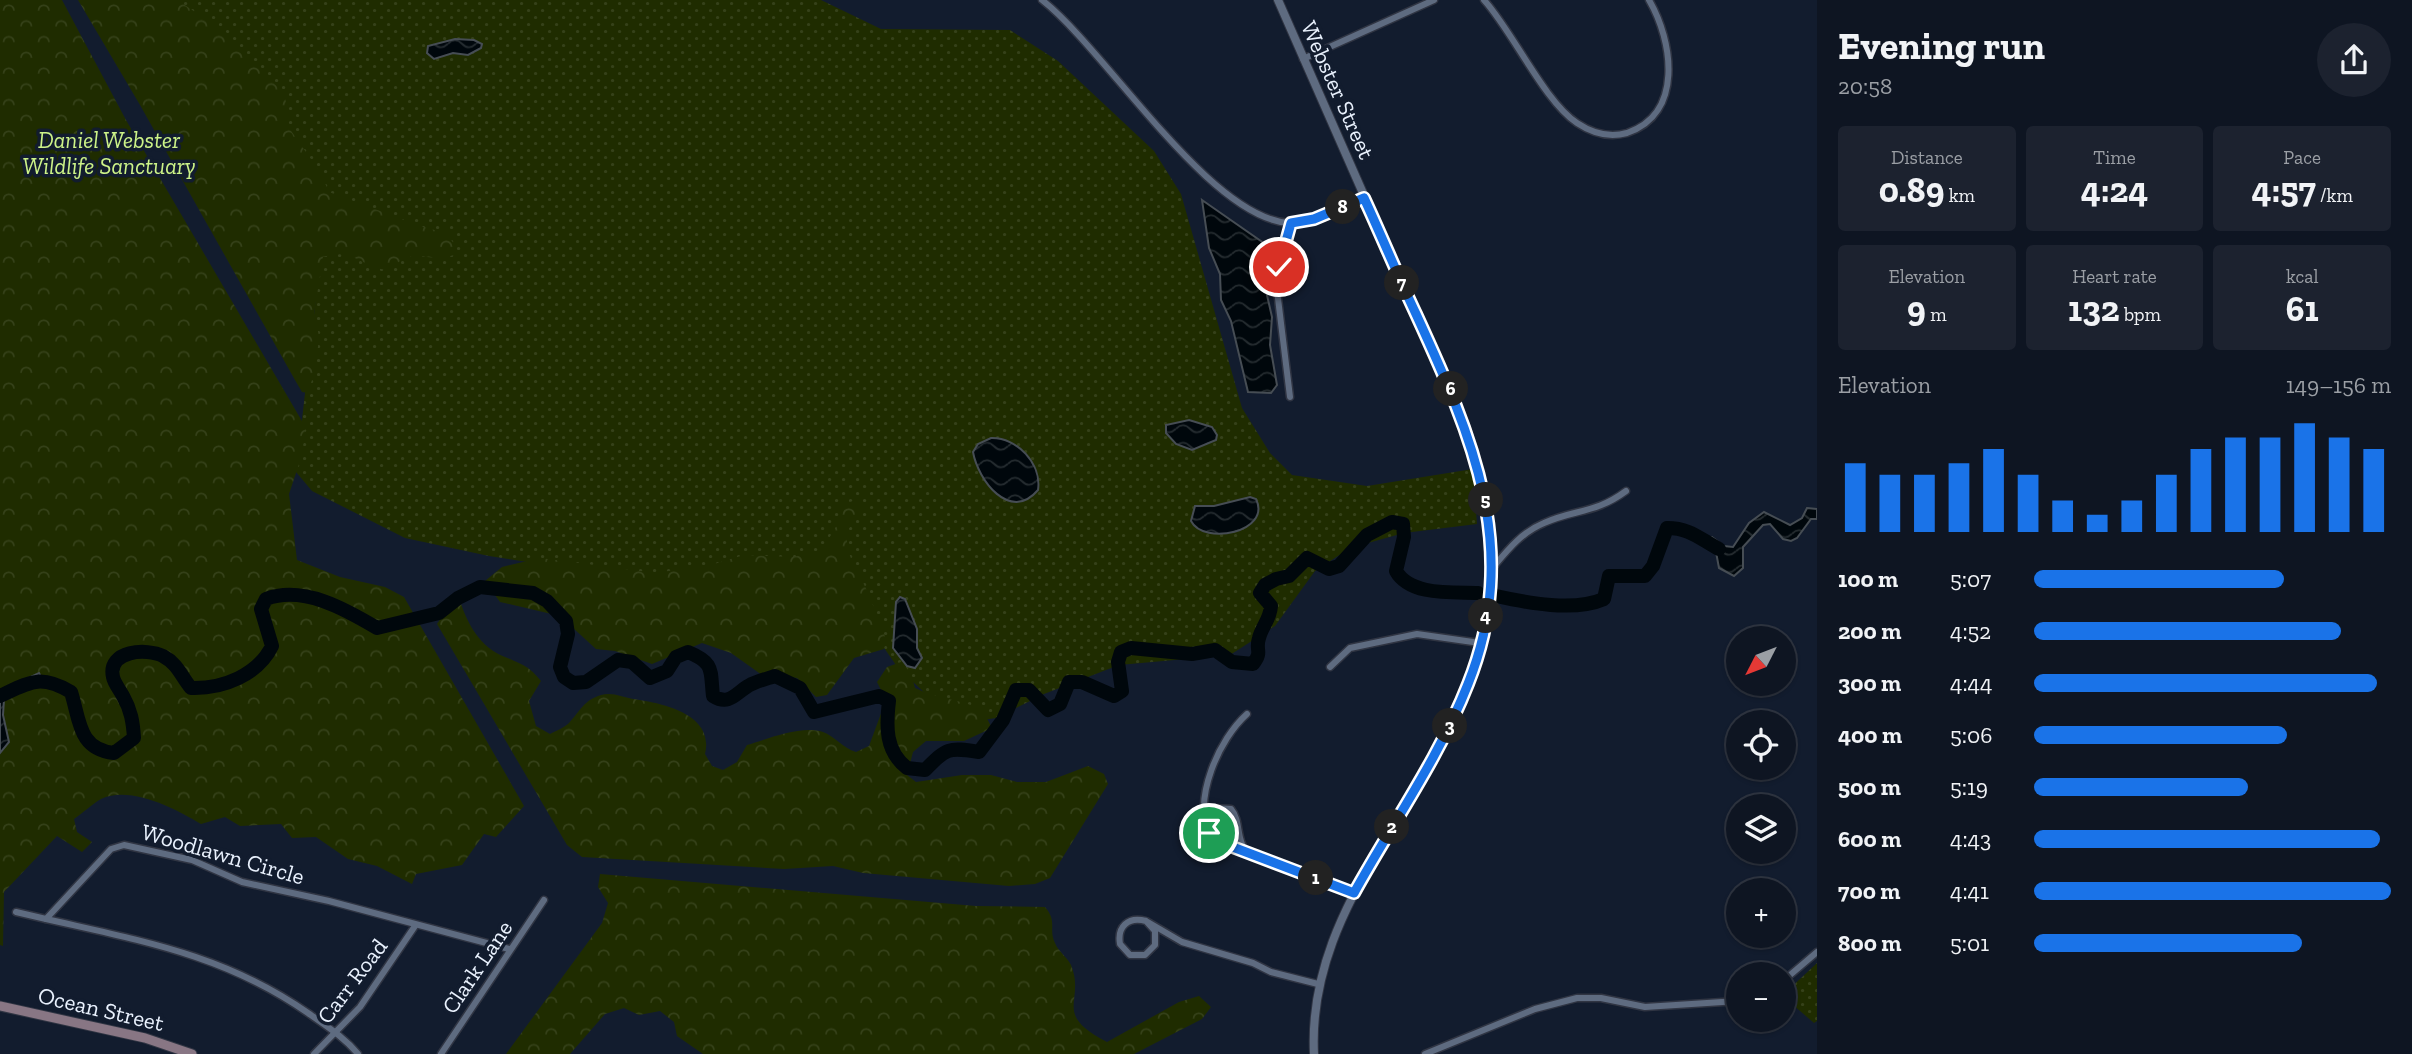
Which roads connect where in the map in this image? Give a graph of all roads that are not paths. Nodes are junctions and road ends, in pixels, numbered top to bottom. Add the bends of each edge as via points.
1 (1042, 0) edge
2 (1278, 0) edge
3 (1434, 0) edge
4 (1484, 0) edge
5 (1649, 0) edge
6 (1303, 59) junction
7 (1364, 198) junction
8 (1291, 223) junction
9 (1290, 397) dead end
10 (1626, 492) dead end
11 (1490, 571) junction
12 (1480, 643) junction
13 (1330, 667) dead end
14 (1247, 714) dead end
15 (1205, 819) junction
16 (1246, 852) junction
17 (1354, 893) junction
18 (544, 900) dead end
19 (16, 912) dead end
20 (46, 919) junction
21 (1146, 921) junction
22 (415, 926) junction
23 (509, 950) junction
24 (1817, 952) edge
25 (1796, 970) edge
26 (1318, 984) junction
27 (1726, 1002) edge
28 (0, 1006) edge
29 (337, 1034) junction
30 (192, 1054) edge
31 (314, 1054) edge
32 (358, 1054) edge
33 (441, 1054) edge
34 (1314, 1054) edge
35 (1427, 1054) edge

1 - 8 street via 1088,42 1130,95 1203,172 1258,215
2 - 6 street, Webster Street
3 - 6 street
4 - 5 street via 1564,111 1587,130 1610,135 1634,130 1648,121 1666,96 1668,64 1663,33
6 - 7 street, Webster Street
7 - 8 street via 1314,219
7 - 11 street, Webster Street via 1474,450 1488,513
8 - 9 street via 1276,282
10 - 11 street via 1603,507 1529,531
11 - 12 street, Webster Street
12 - 13 street via 1417,634 1357,646
12 - 17 street, Webster Street via 1470,681 1449,728
14 - 15 street via 1227,737 1212,774 1202,802
15 - 16 street via 1213,837
15 - 16 street via 1214,808 1231,809
16 - 17 street
17 - 26 street, Webster Street
18 - 23 street, Clark Lane
19 - 20 street
20 - 22 street, Woodlawn Circle via 111,849 124,845 192,860 242,883 329,901
20 - 29 street via 156,942 223,965 286,998
21 - 21 street via 1131,920 1121,930 1120,944 1130,954 1144,955 1154,945 1155,931
21 - 26 street via 1182,942
22 - 23 street, Woodlawn Circle
22 - 29 street, Carr Road
23 - 33 street, Clark Lane
24 - 25 street
26 - 34 street, Webster Street
27 - 35 street via 1645,1007 1577,998 1535,1009
28 - 30 main road, Ocean Street via 145,1038
29 - 31 street, Carr Road
29 - 32 street

